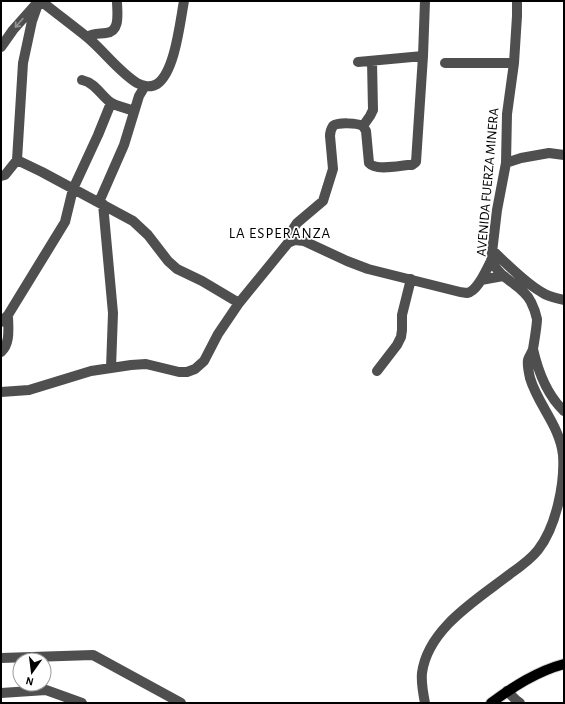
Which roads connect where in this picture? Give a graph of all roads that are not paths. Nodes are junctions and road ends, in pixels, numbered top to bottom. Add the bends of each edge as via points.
1 (40, 1) edge
2 (117, 1) edge
3 (184, 1) edge
4 (425, 1) edge
5 (516, 1) edge
6 (520, 1) edge
7 (517, 16) junction
8 (87, 37) junction
9 (1, 47) edge
10 (423, 56) junction
11 (372, 61) junction
12 (358, 62) dead end
13 (445, 63) dead end
14 (514, 63) junction
15 (82, 80) dead end
16 (145, 86) junction
17 (111, 103) junction
18 (134, 111) junction
19 (363, 126) junction
20 (564, 155) edge
21 (17, 160) junction
22 (506, 163) junction
23 (1, 176) edge
24 (73, 189) junction
25 (101, 203) junction
26 (295, 240) junction
27 (492, 250) junction
28 (491, 261) junction
29 (503, 276) junction
30 (411, 279) junction
31 (481, 280) junction
32 (564, 300) edge
33 (239, 303) junction
34 (8, 314) junction
35 (1, 322) edge
36 (533, 349) junction
37 (1, 352) edge
38 (111, 368) junction
39 (377, 371) dead end
40 (1, 392) edge
41 (564, 411) edge
42 (1, 658) edge
43 (564, 664) edge
44 (508, 691) junction
45 (1, 693) edge
46 (82, 703) edge
47 (181, 703) edge
48 (425, 703) edge
49 (491, 703) edge
50 (520, 703) edge

1 - 8 street
1 -> 9 street
1 - 21 street via 32,21 23,63
2 - 8 street via 116,28 108,33 96,33
3 - 16 street via 171,62 162,80 155,86
4 - 10 street
5 - 7 street, AVENIDA FUERZA MINERA
6 - 7 street
7 - 14 street, AVENIDA FUERZA MINERA
8 - 16 street via 126,75
10 - 11 street
10 - 19 street via 416,162 412,165 371,165
11 - 12 street
11 - 19 street via 373,110
13 - 14 street
14 - 22 street, AVENIDA FUERZA MINERA via 507,114
15 - 17 street via 94,85
16 - 18 street
17 - 18 street
17 - 24 street
18 - 25 street via 124,145
19 - 26 street via 338,124 332,128 330,136 333,169 323,201 297,223 293,229
20 - 22 street via 549,153
21 - 23 street via 5,175
21 - 24 street
22 - 27 street, AVENIDA FUERZA MINERA
24 - 25 street
24 - 34 street via 64,222
25 - 33 street via 133,221 177,269
25 - 38 street via 113,313
26 - 30 street via 304,241 368,269
26 - 33 street via 288,243
27 - 28 street, AVENIDA FUERZA MINERA
27 - 32 street via 532,286 544,294
28 - 29 street, AVENIDA FUERZA MINERA
28 - 31 street
29 - 31 street
29 - 36 street, AVENIDA FUERZA MINERA via 531,300 537,319
30 - 31 street via 467,293
30 - 39 street via 402,315 401,337
33 - 38 street via 204,360 195,369 179,372 146,364
34 - 35 street
34 - 37 street via 8,337
36 - 41 street via 547,389
36 - 48 street, AVENIDA FUERZA MINERA via 528,361 530,377 536,394 559,436 564,455 560,501 547,536 537,551 524,564 464,608 442,630 431,646 422,674
38 - 40 street via 92,371 29,390
42 - 47 street via 93,655
43 - 44 main road via 524,681
44 - 49 main road
44 - 50 street
45 - 46 street via 46,690

